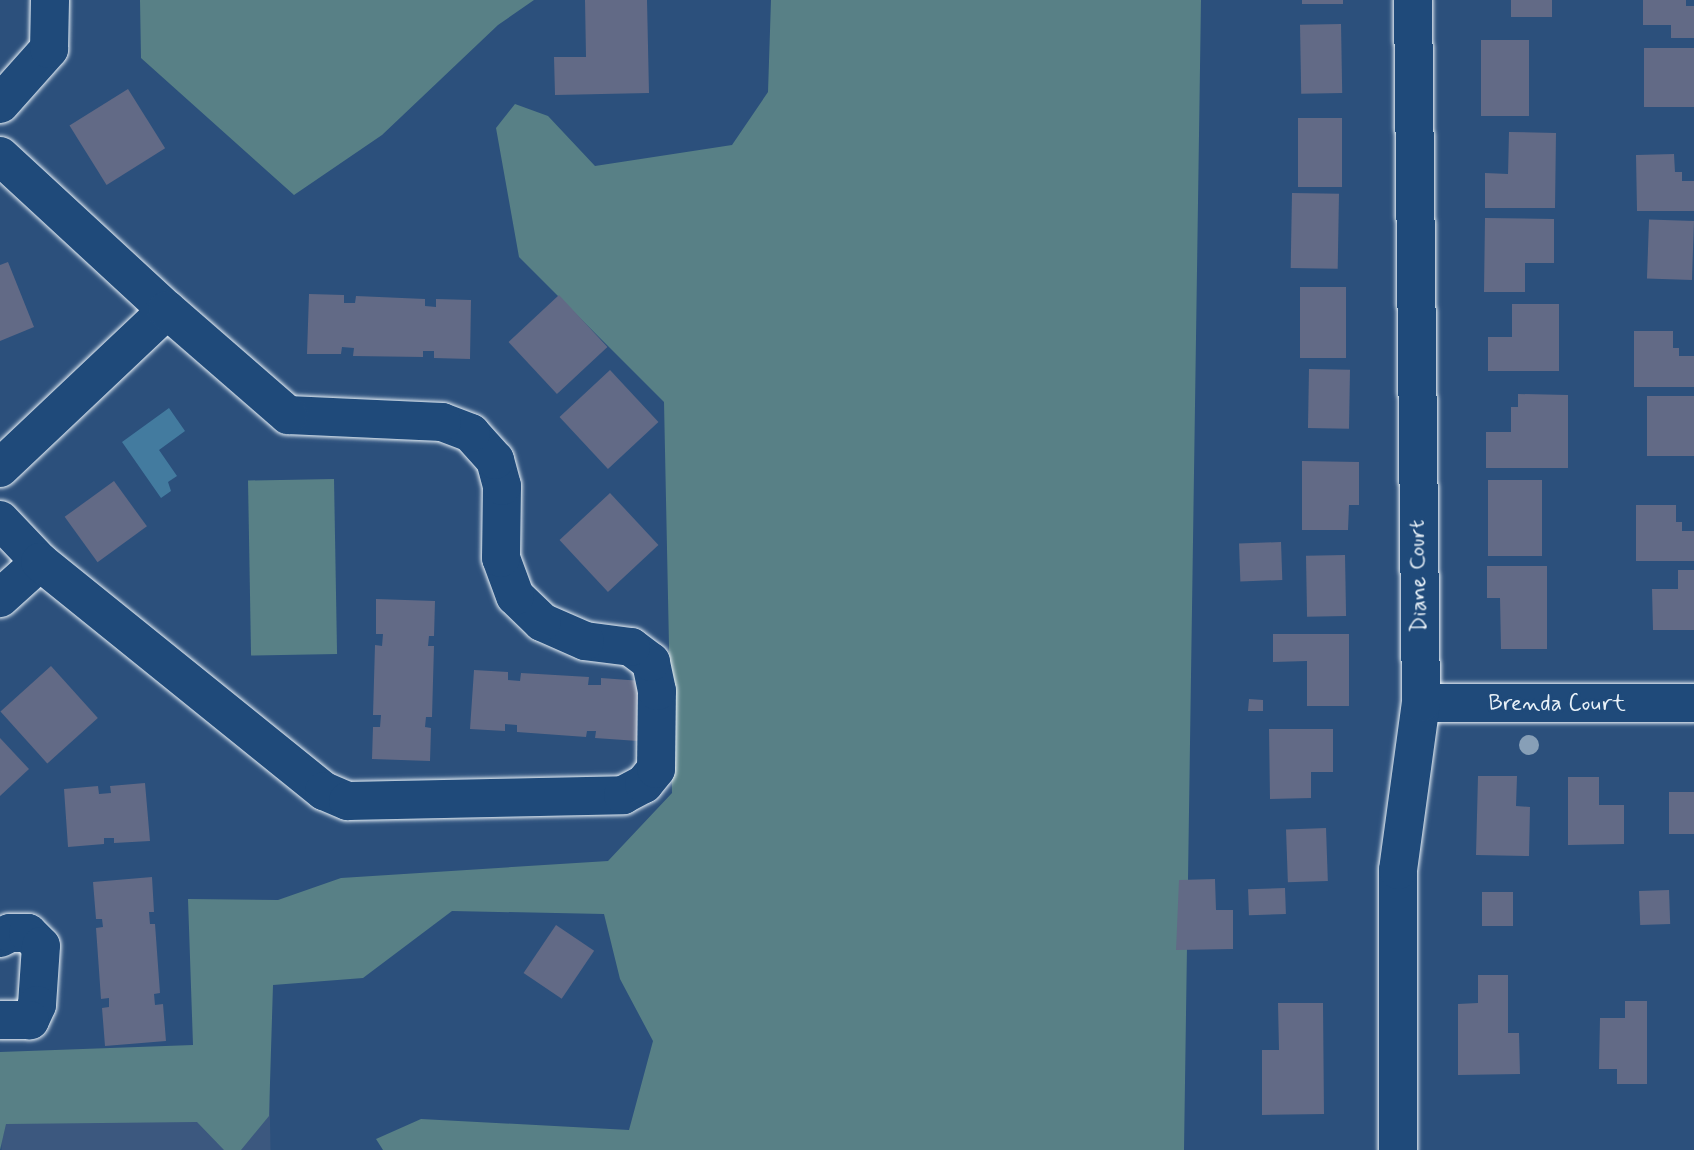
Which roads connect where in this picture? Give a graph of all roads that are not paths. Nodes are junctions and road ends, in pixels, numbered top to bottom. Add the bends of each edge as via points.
1 (50, 0) edge
2 (1413, 0) edge
3 (0, 104) edge
4 (0, 156) edge
5 (167, 310) junction
6 (0, 468) edge
7 (0, 520) edge
8 (40, 562) junction
9 (0, 598) edge
10 (1421, 703) junction
11 (1694, 703) edge
12 (0, 938) edge
13 (0, 1020) edge
14 (1398, 1150) edge

1 - 3 street via 49,49
2 - 10 street, Diane Court
4 - 5 street
5 - 6 street
5 - 8 street via 288,415 442,422 471,433 495,460 502,486 502,558 514,596 542,622 585,641 631,647 651,662 657,691 656,769 644,784 623,795 348,801 324,790
7 - 8 street
8 - 9 street
10 - 11 street, Brenda Court
10 - 14 street, Diane Court via 1398,870
12 - 13 street via 28,933 41,946 37,1005 30,1020

